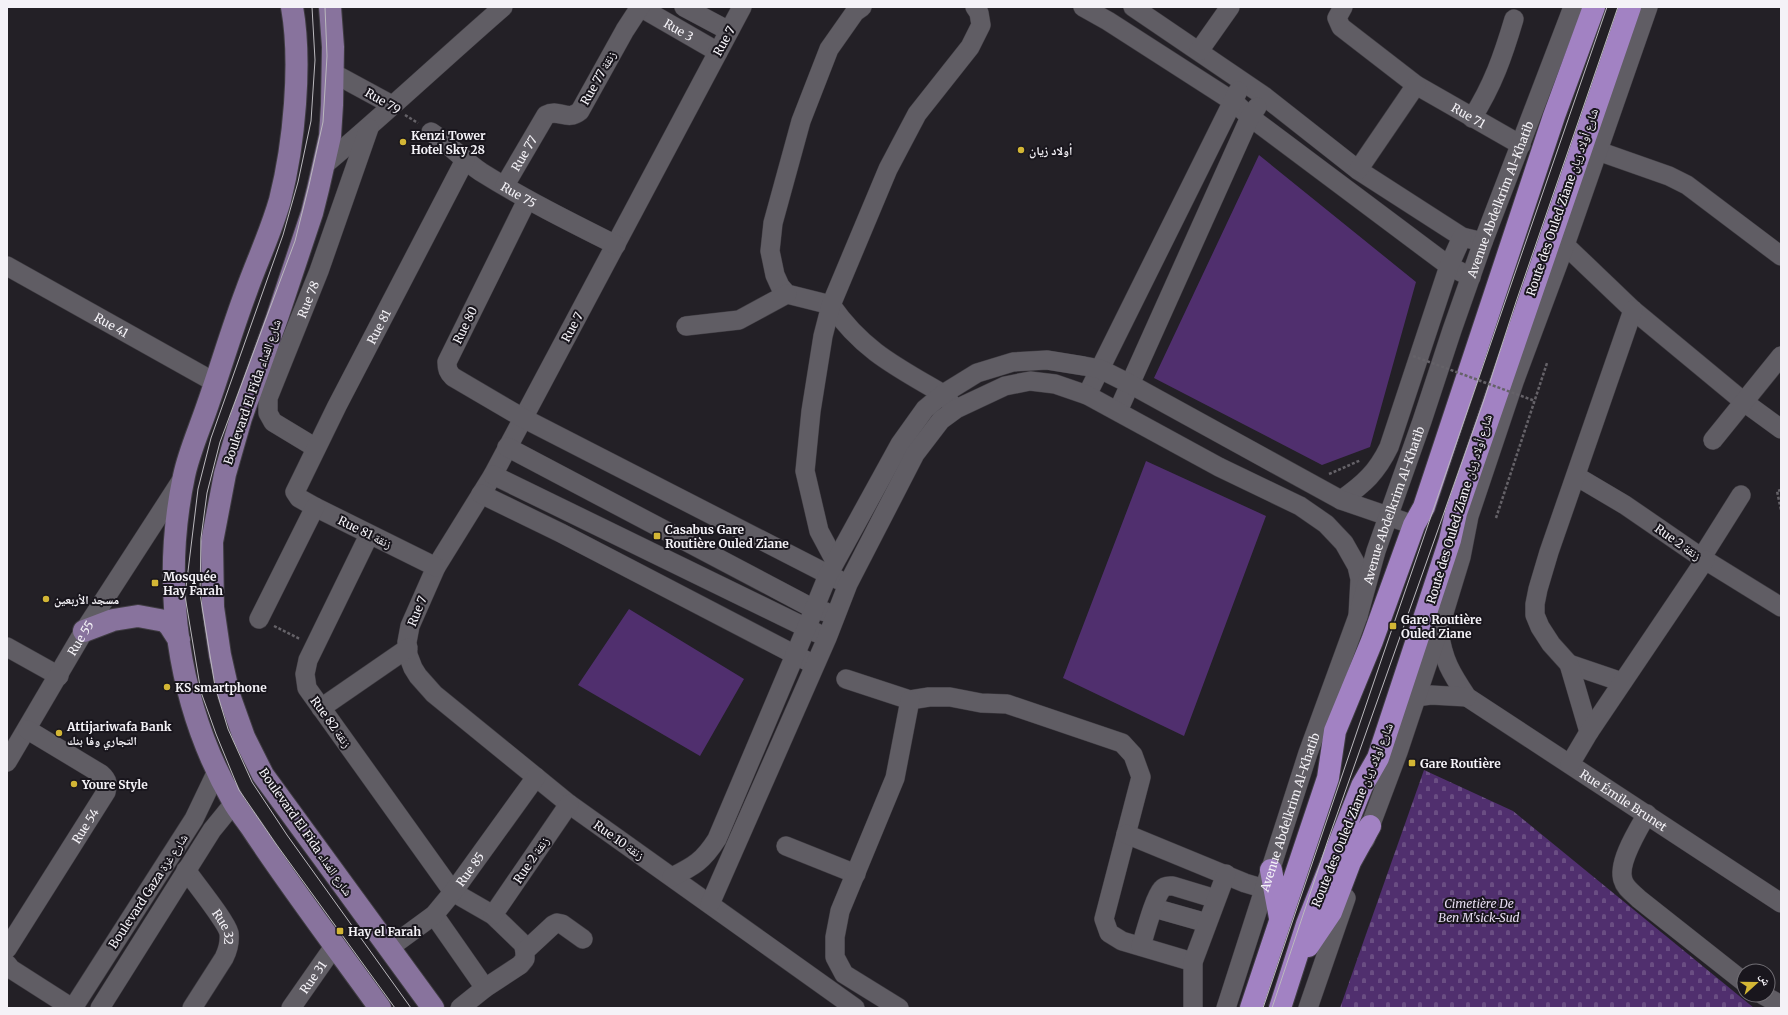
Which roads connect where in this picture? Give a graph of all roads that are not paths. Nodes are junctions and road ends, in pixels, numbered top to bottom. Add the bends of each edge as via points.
1 (292, 7) edge
2 (330, 7) edge
3 (503, 7) edge
4 (640, 7) edge
5 (684, 7) edge
6 (742, 7) edge
7 (862, 7) edge
8 (975, 7) edge
9 (1083, 7) edge
10 (1133, 7) edge
11 (1230, 7) edge
12 (1343, 7) edge
13 (1573, 7) edge
14 (1594, 7) edge
15 (1630, 7) edge
16 (1648, 7) edge
17 (1514, 19) dead end
18 (729, 31) junction
19 (1199, 51) junction
20 (718, 52) junction
21 (333, 74) junction
22 (1242, 82) junction
23 (1416, 85) junction
24 (1264, 96) junction
25 (1234, 102) junction
26 (392, 105) junction
27 (1250, 117) junction
28 (1472, 118) junction
29 (542, 121) joint
30 (369, 128) junction
31 (431, 132) road end
32 (1521, 145) junction
33 (1598, 151) junction
34 (464, 160) junction
35 (323, 166) junction
36 (1358, 170) junction
37 (505, 185) junction
38 (528, 200) junction
39 (312, 213) junction
40 (337, 219) junction
41 (1462, 237) junction
42 (1483, 242) junction
43 (616, 245) junction
44 (1565, 246) junction
45 (1781, 256) edge
46 (7, 266) edge
47 (1449, 266) junction
48 (1471, 277) junction
49 (787, 294) junction
50 (831, 305) junction
51 (1633, 310) junction
52 (686, 326) dead end
53 (1781, 356) edge
54 (1100, 369) junction
55 (216, 383) junction
56 (1130, 384) junction
57 (943, 394) junction
58 (1087, 395) junction
59 (1744, 402) junction
60 (956, 409) junction
61 (1118, 411) junction
62 (523, 418) junction
63 (1781, 429) edge
64 (1712, 440) dead end
65 (507, 447) junction
66 (316, 448) junction
67 (493, 474) junction
68 (184, 476) junction
69 (1576, 476) junction
70 (481, 494) junction
71 (296, 495) joint
72 (1742, 495) dead end
73 (1341, 500) junction
74 (315, 507) junction
75 (1388, 517) junction
76 (1414, 525) junction
77 (369, 535) junction
78 (1456, 548) junction
79 (1704, 559) junction
80 (436, 567) junction
81 (831, 568) junction
82 (848, 584) junction
83 (1781, 607) edge
84 (814, 609) junction
85 (836, 616) junction
86 (1358, 616) junction
87 (259, 619) road end
88 (806, 629) junction
89 (1439, 629) junction
90 (84, 632) junction
91 (827, 638) junction
92 (178, 640) junction
93 (7, 647) edge
94 (408, 648) junction
95 (795, 655) junction
96 (1569, 664) junction
97 (815, 665) junction
98 (59, 676) junction
99 (846, 679) dead end
100 (1622, 682) junction
101 (1416, 697) junction
102 (1467, 698) junction
103 (910, 700) junction
104 (321, 708) junction
105 (28, 730) junction
106 (1589, 732) junction
107 (7, 762) edge
108 (1570, 764) junction
109 (217, 771) junction
110 (536, 778) junction
111 (234, 803) junction
112 (569, 804) junction
113 (1647, 814) junction
114 (194, 819) junction
115 (1370, 826) junction
116 (212, 830) junction
117 (1126, 834) junction
118 (786, 846) dead end
119 (186, 870) junction
120 (856, 874) junction
121 (1226, 874) junction
122 (672, 877) junction
123 (1268, 880) junction
124 (453, 892) junction
125 (1216, 899) junction
126 (1781, 903) edge
127 (710, 904) junction
128 (1154, 908) junction
129 (493, 915) junction
130 (432, 917) junction
131 (1280, 919) junction
132 (1207, 923) junction
133 (583, 939) dead end
134 (335, 945) junction
135 (1141, 946) junction
136 (389, 948) junction
137 (7, 949) edge
138 (525, 951) junction
139 (1193, 962) junction
140 (7, 964) edge
141 (1293, 966) junction
142 (1736, 976) edge
143 (483, 989) junction
144 (73, 1008) edge
145 (100, 1008) edge
146 (192, 1008) edge
147 (291, 1008) edge
148 (380, 1008) edge
149 (433, 1008) edge
150 (460, 1008) edge
151 (855, 1008) edge
152 (899, 1008) edge
153 (1193, 1008) edge
154 (1226, 1008) edge
155 (1251, 1008) edge
156 (1280, 1008) edge
157 (1308, 1008) edge

1 - 55 main road via 296,79 285,180 275,216 246,290
2 - 21 main road, Boulevard El Fida شارع الفداء
3 - 26 street, Rue 78
4 - 20 street, Rue 3
4 - 29 street, Rue 77 زنقة via 580,111 569,116 551,112 546,114
5 - 18 street
6 - 18 street, Rue 7
7 - 49 street via 855,12 829,49 801,120 773,223 770,251 775,275
8 - 50 street via 981,25 970,47 917,114 888,169
9 - 25 street
10 - 19 street
11 - 19 street
12 - 23 street, Rue 71 via 1337,18 1341,27
13 - 32 street, Avenue Abdelkrim Al-Khatib
14 - 76 highway via 1554,116 1424,507
15 - 78 highway, Route des Ouled Ziane شارع أولاد زيان via 1456,513
16 - 33 street
17 - 28 street via 1497,73
18 - 20 street, Rue 7
19 - 22 street
20 - 43 street, Rue 7
21 - 26 street, Rue 79
21 - 35 main road, Boulevard El Fida شارع الفداء via 330,136
22 - 24 street
22 - 25 street
23 - 28 street, Rue 71
23 - 36 street
24 - 27 street
24 - 36 street
25 - 27 street
25 - 54 street
26 - 30 street, Rue 78
27 - 47 street
27 - 56 street
28 - 32 street, Rue 71
29 - 37 street, Rue 77
30 - 35 street, Rue 78
30 - 40 street, Rue 78
31 - 34 street, Rue 75
32 - 42 street, Avenue Abdelkrim Al-Khatib
33 - 44 street
33 - 45 street via 1687,185
34 - 37 street, Rue 75
34 - 66 street, Rue 81
35 - 39 main road, Boulevard El Fida شارع الفداء
36 - 41 street
37 - 38 street, Rue 75
38 - 43 street, Rue 75
38 - 62 street, Rue 80 via 447,362 452,377
39 - 40 street
39 - 136 main road, Boulevard El Fida شارع الفداء via 241,418 225,474 212,542 213,607 229,695 244,737 260,769
40 - 66 street, Rue 78 via 267,406 273,422
41 - 42 street
41 - 47 street
42 - 48 street, Avenue Abdelkrim Al-Khatib
43 - 62 street, Rue 7
44 - 51 street
44 - 78 street
46 - 55 street, Rue 41
47 - 48 street
47 - 73 street via 1389,447 1380,466 1368,480
48 - 75 street, Avenue Abdelkrim Al-Khatib
49 - 50 street
49 - 52 street via 739,320
50 - 57 street via 860,340 882,358
50 - 81 street via 816,377 804,471
51 - 59 street
51 - 69 street
53 - 59 street
54 - 56 street
54 - 57 street via 1047,360 1013,362 977,373
54 - 58 street
55 - 68 main road
56 - 61 street
56 - 73 street
57 - 60 street
57 - 81 street via 925,409 900,444
58 - 60 street via 1055,384 1030,381 1005,386
58 - 61 street
59 - 63 street
59 - 64 street
60 - 82 street via 941,420 915,454
61 - 86 street via 1219,467 1300,506 1326,524 1344,543 1357,566 1360,579
62 - 65 street, Rue 7
62 - 81 street, Rue 80
65 - 67 street, Rue 7
65 - 84 street
66 - 71 street, Rue 81 via 296,489
67 - 70 street, Rue 7
67 - 88 street
68 - 90 street, Rue 55
68 - 92 main road via 174,543
69 - 79 street, Rue 2 زنقة via 1625,505
69 - 96 street via 1549,552 1535,604 1535,615 1540,627
70 - 80 street, Rue 7
70 - 95 street
71 - 74 street, Rue 81 زنقة
72 - 79 street
73 - 75 street
74 - 77 street, Rue 81 زنقة
74 - 87 street
75 - 76 street
75 - 86 street, Avenue Abdelkrim Al-Khatib
76 - 131 highway via 1372,641 1335,731 1328,778
77 - 80 street, Rue 81 زنقة
77 - 104 street, Rue 82 زنقة via 308,660 305,680 310,694
78 - 89 street
78 - 141 highway, Route des Ouled Ziane شارع أولاد زيان via 1378,758 1362,786
79 - 83 street, Rue 2 زنقة
79 - 100 street
80 - 94 street, Rue 7 via 410,626
81 - 82 street, Rue 80
81 - 84 street
82 - 85 street
84 - 85 street
84 - 88 street
85 - 91 street
86 - 123 street, Avenue Abdelkrim Al-Khatib via 1308,753
88 - 91 street
88 - 95 street
89 - 101 street
89 - 102 street, Rue Émile Brunet via 1447,663
90 - 92 main road via 113,620 138,616 165,621
90 - 98 street, Rue 55
91 - 97 street
92 - 109 main road via 193,710
93 - 98 street
94 - 104 street
94 - 110 street, Rue 10 زنقة via 408,655 418,676 434,694
95 - 97 street
95 - 122 street via 717,839 696,865
96 - 100 street
96 - 106 street
97 - 127 street
98 - 105 street, Rue 55
99 - 103 street
100 - 106 street
101 - 102 street, Rue Émile Brunet via 1431,695
101 - 115 street
102 - 108 street, Rue Émile Brunet
103 - 117 street via 950,697 981,704 1007,704 1122,743 1133,755 1141,777
103 - 120 street via 895,778
104 - 124 street, Rue 82 زنقة
105 - 107 street, Rue 55
105 - 137 street, Rue 54 via 102,774 108,785
106 - 108 street
108 - 113 street, Rue Émile Brunet
109 - 111 main road
109 - 114 street, Boulevard Gaza شارع غزة
110 - 112 street, Rue 10 زنقة
110 - 124 street, Rue 85
111 - 116 street, Boulevard Gaza شارع غزة
111 - 134 main road via 271,859
112 - 122 street, Rue 10 زنقة
112 - 129 street, Rue 2 زنقة
113 - 126 street, Rue Émile Brunet
113 - 142 street via 1626,857 1622,879 1625,886
114 - 116 street
114 - 144 street, Boulevard Gaza شارع غزة
115 - 141 highway via 1350,862 1331,912
115 - 157 street
116 - 119 street, Boulevard Gaza شارع غزة
117 - 121 street
117 - 135 street via 1104,919 1109,933 1122,941
118 - 120 street
119 - 145 street, Boulevard Gaza شارع غزة
119 - 146 street, Rue 32 via 223,922 229,940 224,958
120 - 152 street via 840,911 835,937 835,957 844,974
121 - 123 street
121 - 125 street
122 - 127 street, Rue 10 زنقة
123 - 131 highway
123 - 154 street, Avenue Abdelkrim Al-Khatib
124 - 129 street
124 - 130 street, Rue 85
125 - 128 street via 1166,886 1161,889
125 - 132 street
127 - 151 street, Rue 10 زنقة
128 - 132 street
128 - 135 street
129 - 138 street via 523,944
130 - 136 street, Rue 85
130 - 143 street
131 - 155 highway
132 - 139 street
133 - 138 street via 557,923
134 - 147 street, Rue 31
134 - 148 main road
135 - 139 street
136 - 149 main road, Boulevard El Fida شارع الفداء
138 - 143 street via 525,959 520,966
139 - 153 street
140 - 144 street
141 - 156 highway, Route des Ouled Ziane شارع أولاد زيان
143 - 150 street

